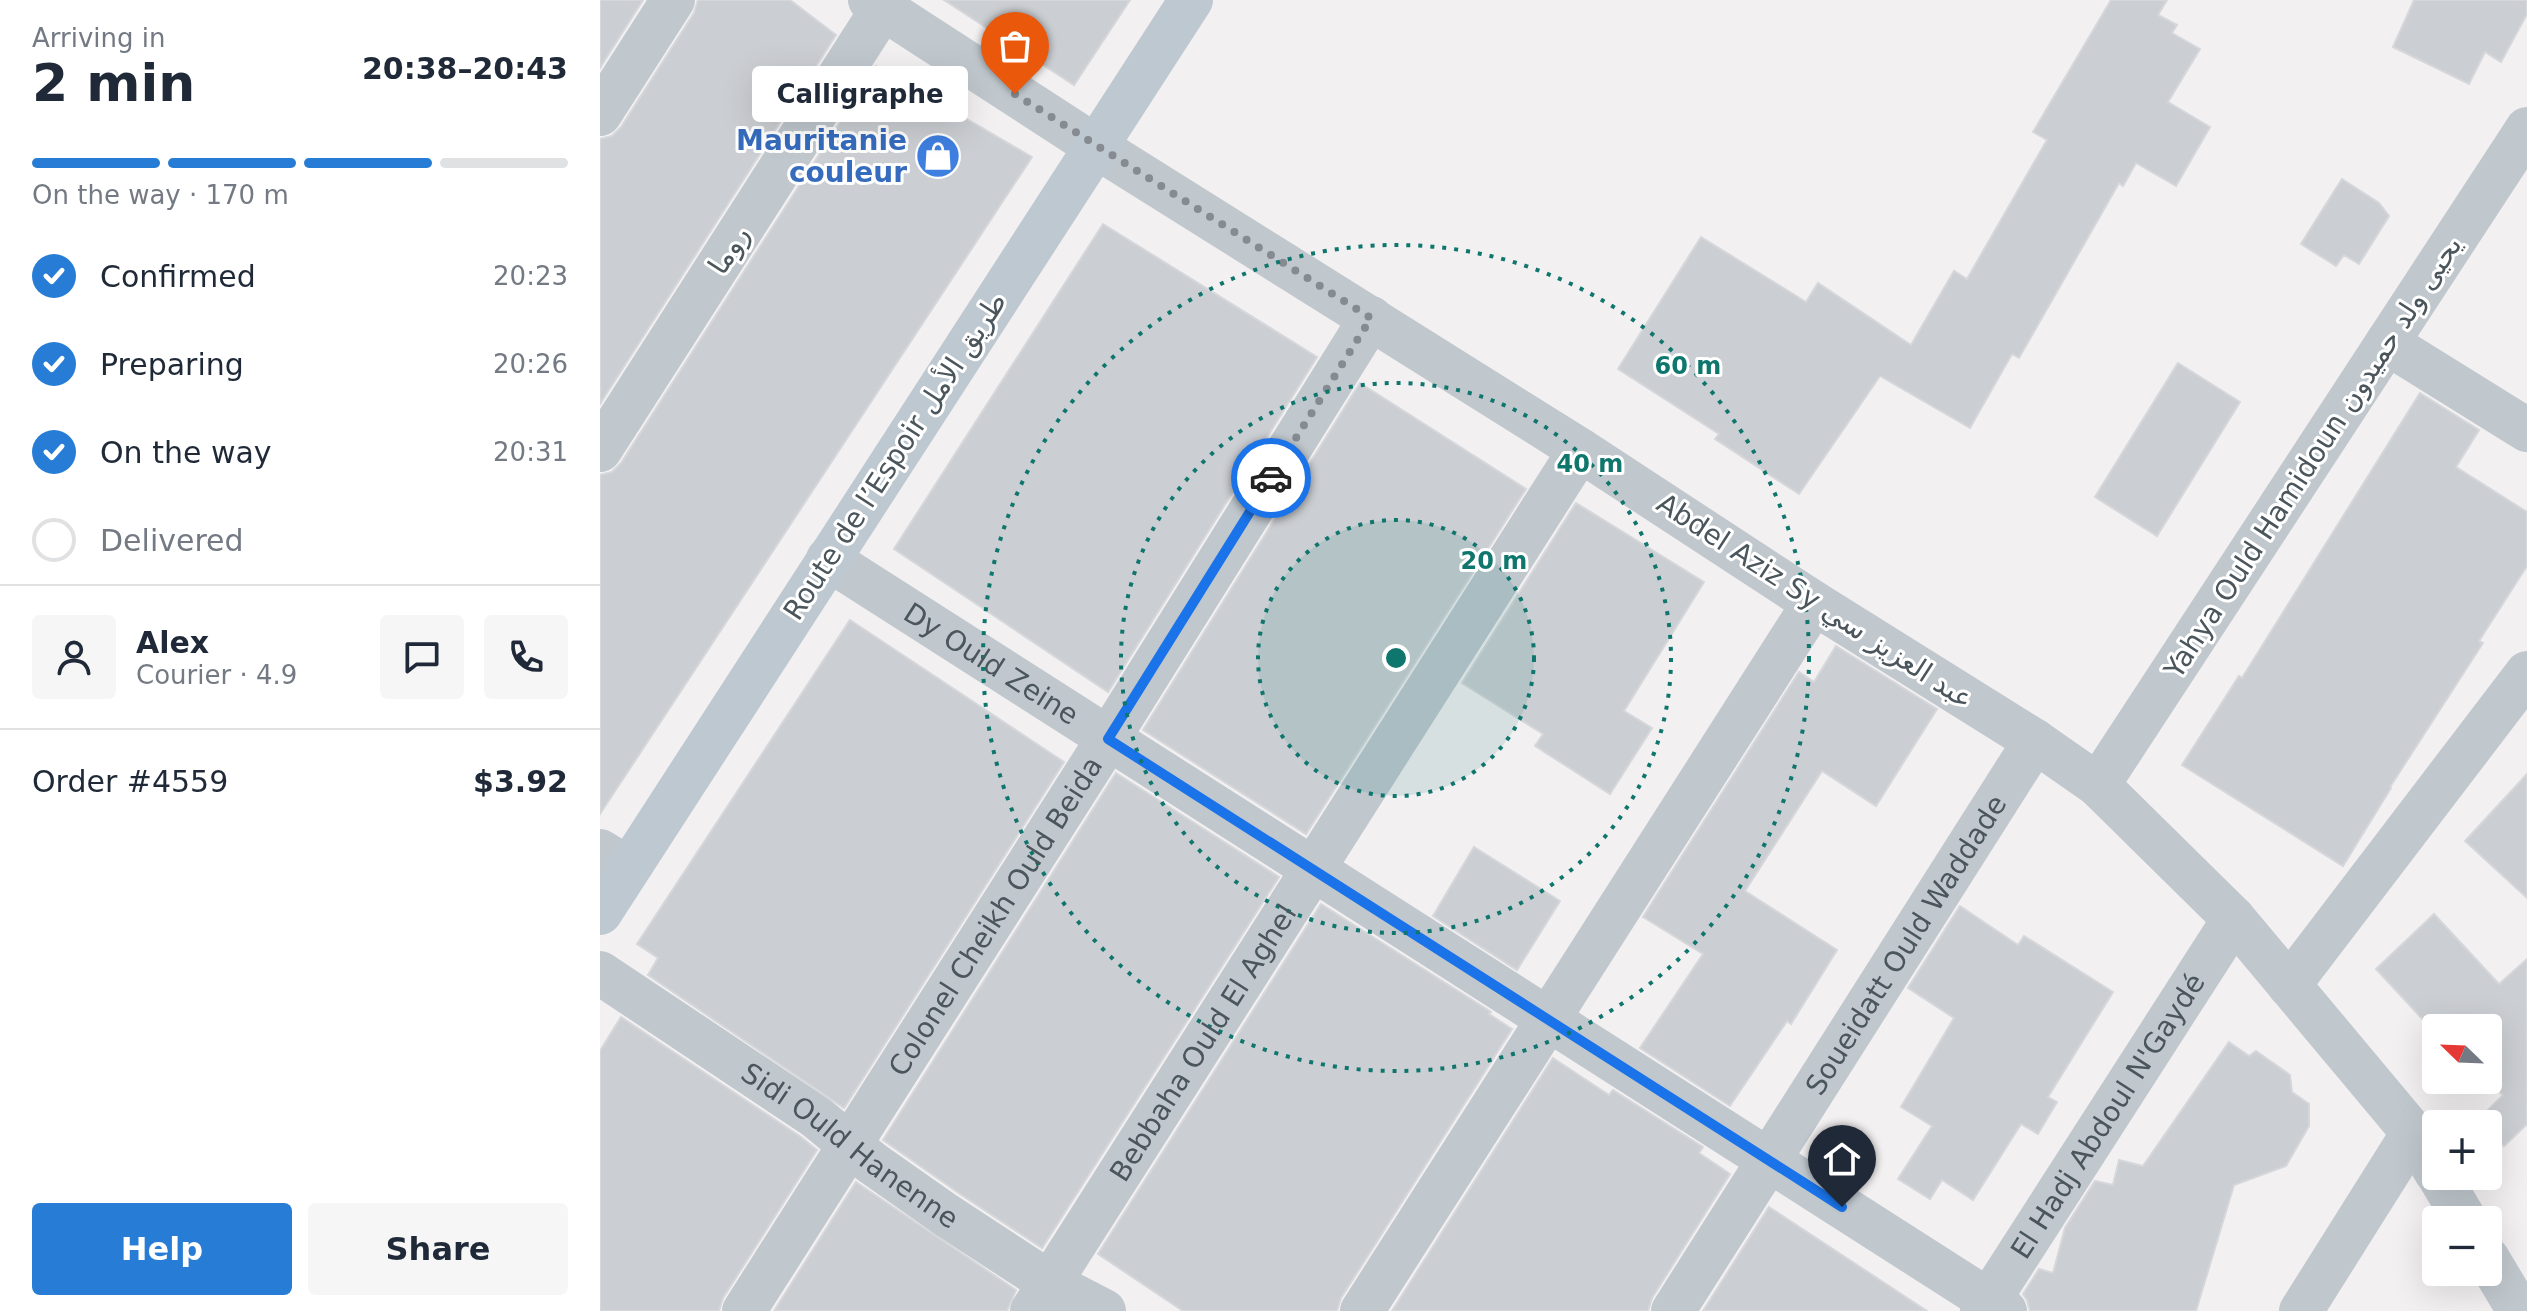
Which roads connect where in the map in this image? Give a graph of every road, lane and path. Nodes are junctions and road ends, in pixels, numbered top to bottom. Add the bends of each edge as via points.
1 (673, 0) edge
2 (1191, 0) edge
3 (876, 4) edge
4 (600, 114) edge
5 (1095, 146) junction
6 (2521, 152) edge
7 (1371, 318) junction
8 (2387, 343) junction
9 (2527, 430) edge
10 (600, 450) edge
11 (1580, 450) junction
12 (828, 559) junction
13 (1814, 603) junction
14 (2527, 673) edge
15 (1108, 739) junction
16 (2035, 741) junction
17 (2098, 785) junction
18 (614, 859) edge
19 (1313, 870) junction
20 (600, 913) edge
21 (2234, 919) junction
22 (600, 973) edge
23 (2289, 985) junction
24 (1548, 1019) junction
25 (2413, 1133) junction
26 (850, 1144) junction
27 (2422, 1148) edge
28 (1769, 1161) junction
29 (2502, 1282) edge
30 (1041, 1297) edge
31 (1992, 1308) edge
32 (744, 1311) edge
33 (1104, 1311) edge
34 (1362, 1311) edge
35 (1673, 1311) edge
36 (2301, 1311) edge
37 (2519, 1311) edge

1 - 4 street
2 - 5 street, Route de l’Espoir طريق الأمل
3 - 5 street, Abdel Aziz Sy عبد العزيز سي
3 - 10 street, روما
5 - 7 street, Abdel Aziz Sy عبد العزيز سي
5 - 12 street, Route de l’Espoir طريق الأمل
6 - 8 street, Yahya Ould Hamidoun يحيى ولد حميدون
7 - 11 street, Abdel Aziz Sy عبد العزيز سي
7 - 15 street, Colonel Cheikh Ould Beida
8 - 9 street
8 - 17 street, Yahya Ould Hamidoun يحيى ولد حميدون
11 - 13 street, Abdel Aziz Sy عبد العزيز سي
11 - 19 street, Bebbaha Ould El Aghel
12 - 15 street, Dy Ould Zeine
12 - 18 street, Route de l’Espoir طريق الأمل
13 - 16 street, Abdel Aziz Sy عبد العزيز سي
13 - 24 street
14 - 23 street
15 - 19 street, Dy Ould Zeine
15 - 26 street, Colonel Cheikh Ould Beida
16 - 17 street, Abdel Aziz Sy عبد العزيز سي
16 - 28 street, Soueidatt Ould Waddade
17 - 21 street, Abdel Aziz Sy عبد العزيز سي
18 - 20 street, Route de l’Espoir طريق الأمل
19 - 24 street, Dy Ould Zeine
19 - 30 street, Bebbaha Ould El Aghel
21 - 23 street, Abdel Aziz Sy عبد العزيز سي
21 - 31 street, El Hadj Abdoul N'Gaydé
22 - 26 street, Sidi Ould Hanenne
23 - 25 street, Abdel Aziz Sy عبد العزيز سي
24 - 28 street, Dy Ould Zeine
24 - 34 street
25 - 27 street, Abdel Aziz Sy عبد العزيز سي
25 - 36 street
26 - 30 street, Sidi Ould Hanenne via 946,1215
26 - 32 street, Colonel Cheikh Ould Beida
28 - 31 street, Dy Ould Zeine
28 - 35 street, Soueidatt Ould Waddade
29 - 37 street
30 - 33 street, Sidi Ould Hanenne

